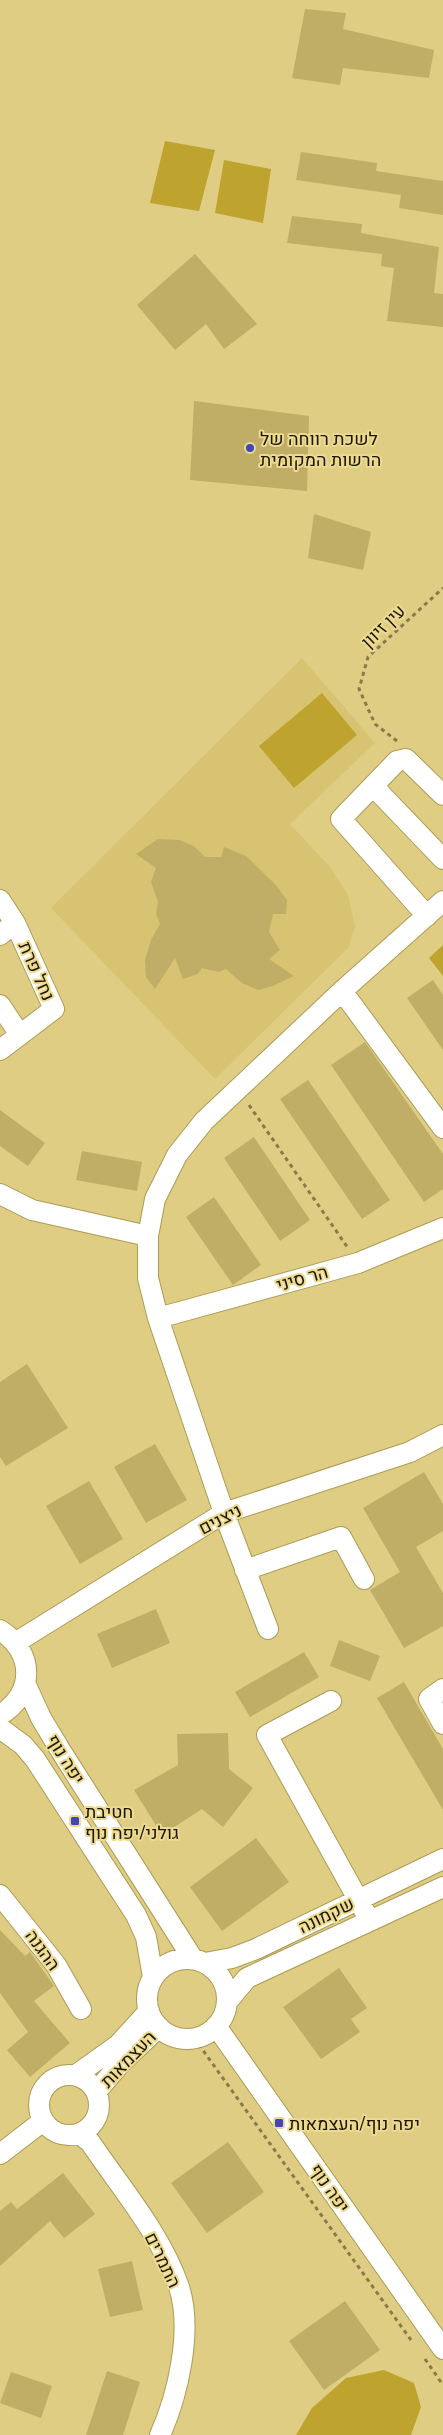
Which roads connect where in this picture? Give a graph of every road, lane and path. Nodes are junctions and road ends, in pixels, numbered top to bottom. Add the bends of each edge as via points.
1 (443, 588) edge
2 (398, 742) dead end
3 (372, 786) junction
4 (443, 795) edge
5 (443, 859) edge
6 (0, 900) edge
7 (443, 901) edge
8 (427, 916) junction
9 (8, 929) edge
10 (342, 991) junction
11 (0, 1005) edge
12 (20, 1035) junction
13 (0, 1050) edge
14 (238, 1089) junction
15 (443, 1128) edge
16 (0, 1194) edge
17 (443, 1228) edge
18 (148, 1236) junction
19 (358, 1263) junction
20 (158, 1318) junction
21 (443, 1435) edge
22 (224, 1513) junction
23 (245, 1570) junction
24 (364, 1579) dead end
25 (268, 1629) dead end
26 (7, 1636) edge
27 (26, 1683) junction
28 (443, 1689) edge
29 (331, 1701) dead end
30 (0, 1715) edge
31 (443, 1724) edge
32 (0, 1728) edge
33 (443, 1859) edge
34 (443, 1887) edge
35 (0, 1895) edge
36 (358, 1900) junction
37 (370, 1921) junction
38 (199, 1961) junction
39 (153, 1977) junction
40 (227, 2002) junction
41 (80, 2009) dead end
42 (154, 2019) junction
43 (216, 2026) junction
44 (194, 2038) junction
45 (76, 2075) junction
46 (96, 2092) junction
47 (43, 2122) junction
48 (79, 2134) junction
49 (0, 2154) edge
50 (414, 2344) dead end
51 (443, 2349) edge
52 (420, 2352) dead end
53 (443, 2384) edge
54 (160, 2435) edge

1 - 2 path, עין זיוון via 368,657 359,689 375,724
3 - 4 street via 397,761 406,759
3 - 5 street
3 - 8 street via 341,819
6 - 9 street, נחל פרת
7 - 8 street
8 - 10 street
9 - 12 street, נחל פרת via 54,1010
10 - 14 street
10 - 15 street
11 - 12 street
12 - 13 street, נחל פרת
14 - 18 street via 204,1121 177,1155 155,1199
14 - 19 path
16 - 18 street via 32,1210
17 - 19 street, הר סיני
18 - 20 street via 148,1278
19 - 20 street, הר סיני
20 - 22 street
21 - 22 street, ניצנים via 410,1452
22 - 23 street
22 - 26 street, ניצנים
23 - 24 street via 341,1538
23 - 25 street
26 - 27 street, יפה נוף via 25,1662
27 - 30 street via 22,1696
27 - 38 street, יפה נוף via 59,1748
28 - 31 street via 429,1699
29 - 36 street via 266,1735
32 - 39 street, יפה נוף via 36,1759 136,1915 146,1937
33 - 36 street, שקמונה
34 - 37 street, שקמונה
35 - 41 street, ההגנה via 56,1965
36 - 37 street
36 - 38 street, שקמונה via 256,1949 232,1958
37 - 40 street, שקמונה via 247,1978
38 - 39 street via 174,1961
38 - 40 street via 215,1970 222,1979
39 - 42 street via 148,1990
40 - 43 street via 224,2015
42 - 44 street via 170,2035
42 - 45 street, העצמאות
42 - 46 street, העצמאות
43 - 44 street
43 - 51 street, יפה נוף
44 - 50 path
45 - 46 street via 91,2084
45 - 47 street via 66,2075 47,2084 38,2102
46 - 48 street via 99,2112 95,2121
47 - 48 street via 59,2134
47 - 49 street
48 - 54 street, התמרים via 90,2142 153,2235 180,2289 183,2354 176,2389
52 - 53 path

